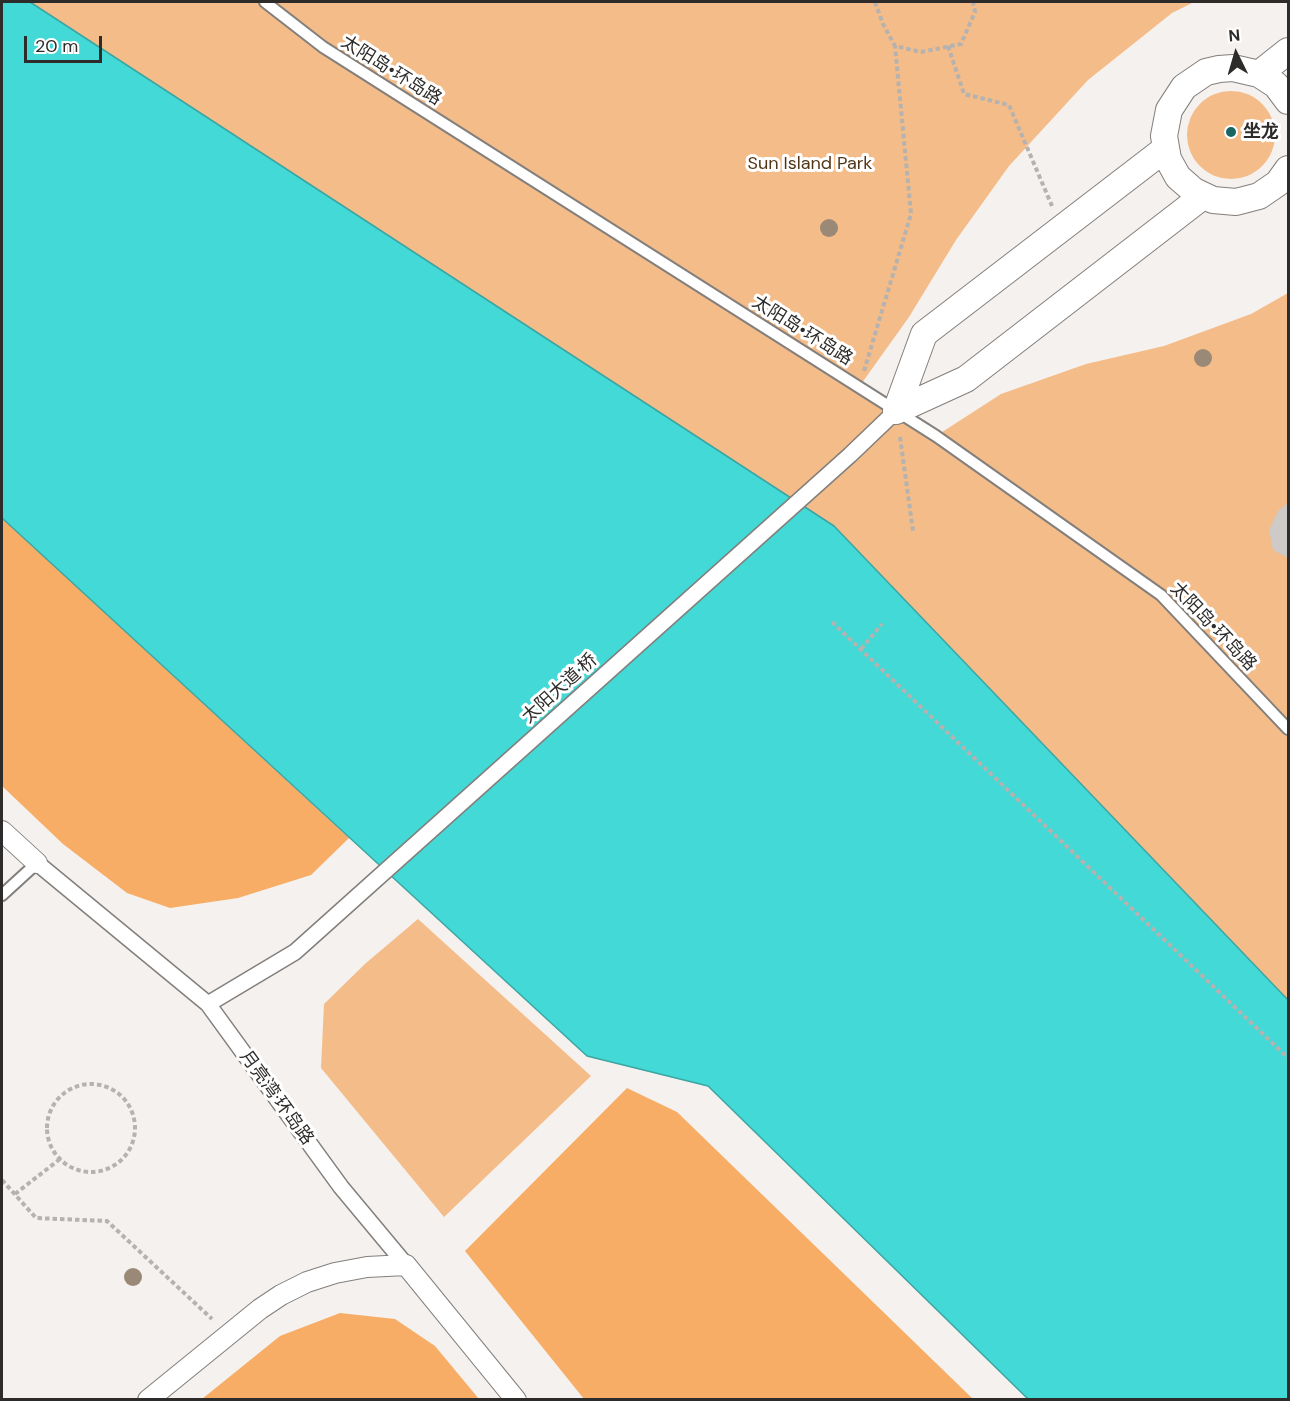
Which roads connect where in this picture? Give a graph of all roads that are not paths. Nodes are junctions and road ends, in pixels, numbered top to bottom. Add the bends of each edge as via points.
1 (265, 2) edge
2 (1288, 51) edge
3 (1259, 74) junction
4 (1288, 101) edge
5 (1165, 149) junction
6 (1288, 169) edge
7 (1203, 196) junction
8 (896, 411) junction
9 (1288, 729) edge
10 (2, 831) edge
11 (37, 863) junction
12 (2, 895) edge
13 (208, 1004) junction
14 (406, 1265) junction
15 (148, 1400) edge
16 (516, 1400) edge

1 - 8 lane, 太阳岛•环岛路 via 323,47
2 - 3 street
3 - 4 street via 1276,85
3 - 5 street via 1219,69 1189,83 1169,110
5 - 7 street via 1178,177
5 - 8 street via 924,334
6 - 7 street via 1278,183 1248,200 1225,202
7 - 8 street via 966,379
8 - 9 lane, 太阳岛•环岛路 via 1161,596
8 - 13 street, 太阳大道·桥 via 295,952
10 - 11 street, 月亮湾·环岛路
11 - 12 lane
11 - 13 street, 月亮湾·环岛路
13 - 14 street, 月亮湾·环岛路 via 340,1187
14 - 15 street via 335,1273 281,1295
14 - 16 street, 月亮湾·环岛路

